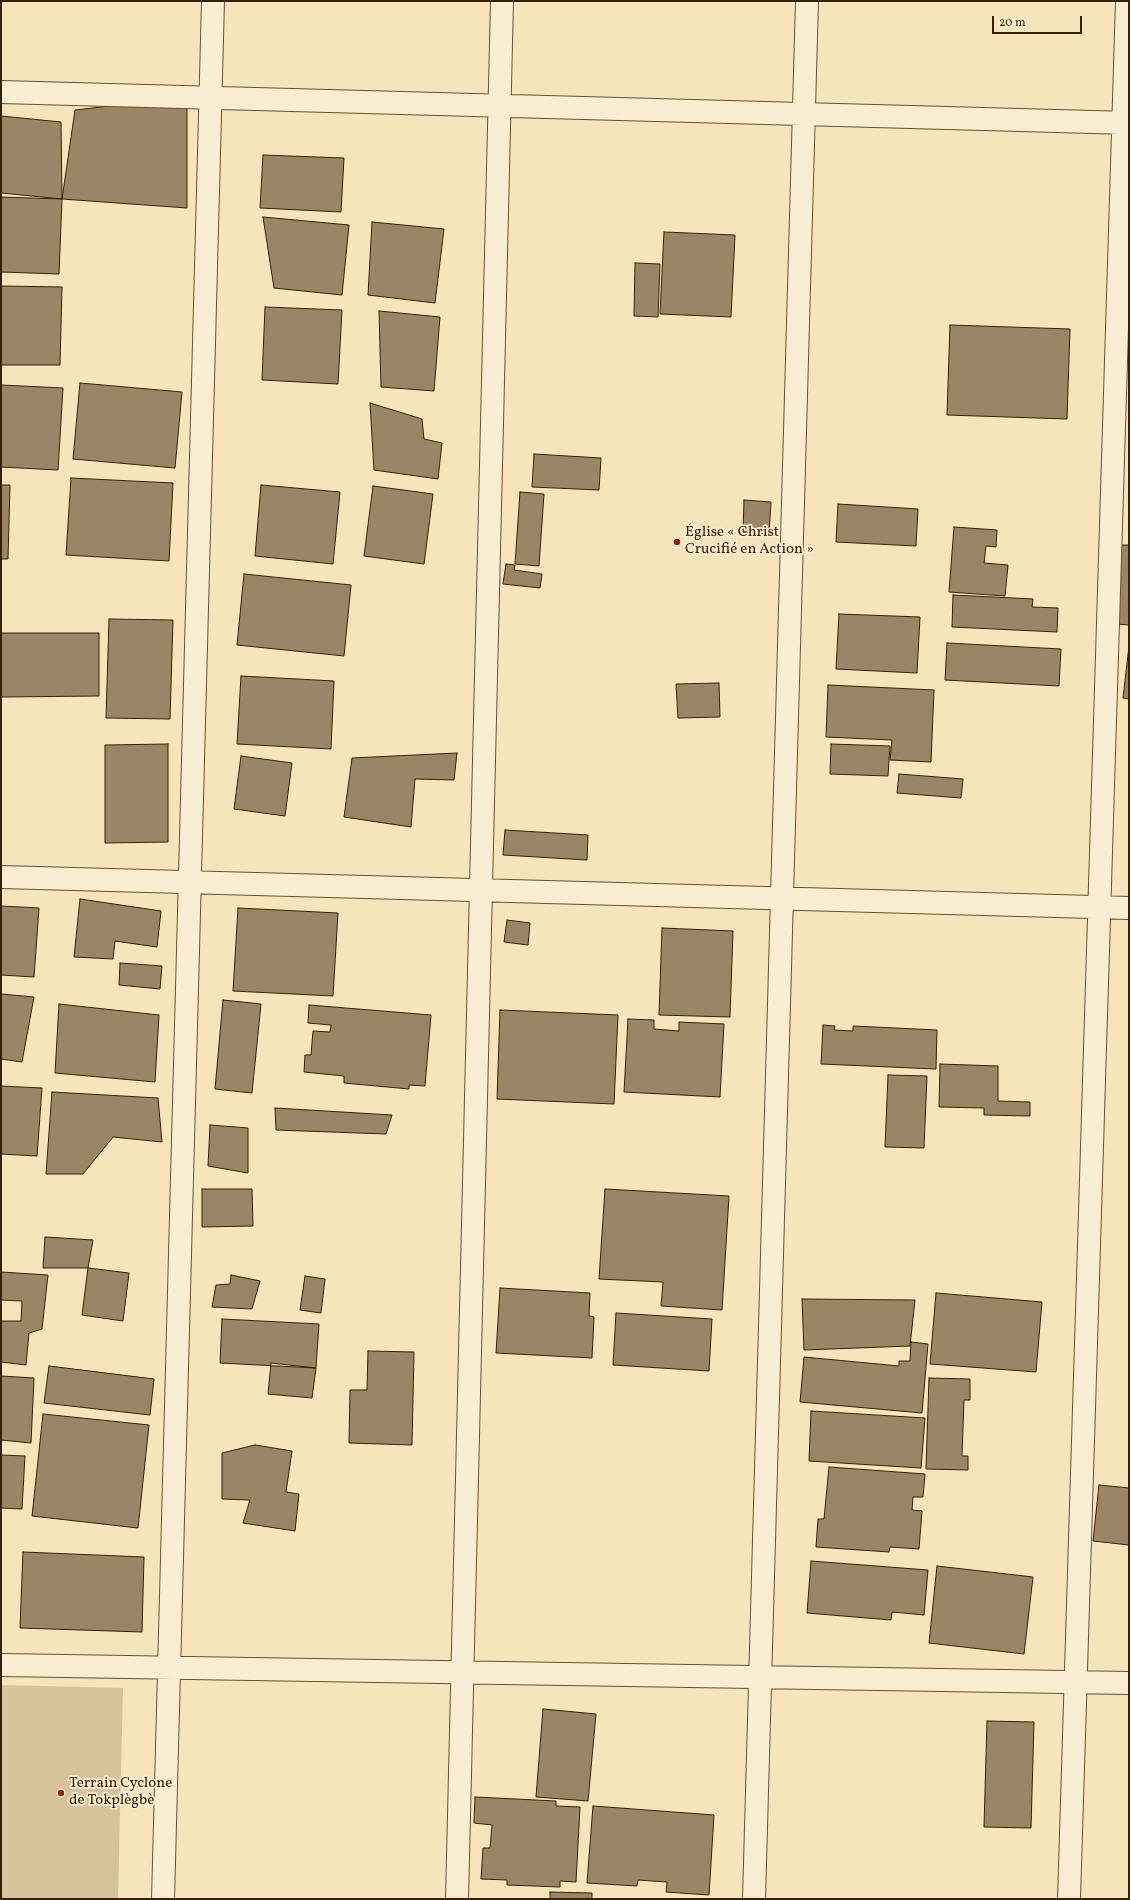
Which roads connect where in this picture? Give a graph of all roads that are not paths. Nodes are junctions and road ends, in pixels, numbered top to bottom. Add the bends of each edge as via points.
1 (213, 1) edge
2 (502, 1) edge
3 (807, 1) edge
4 (1127, 1) edge
5 (1, 92) edge
6 (210, 98) junction
7 (500, 106) junction
8 (804, 114) junction
9 (1126, 123) edge
10 (1, 877) edge
11 (190, 882) junction
12 (481, 890) junction
13 (782, 899) junction
14 (1099, 908) junction
15 (1129, 908) edge
16 (1, 1665) edge
17 (169, 1668) junction
18 (462, 1673) junction
19 (760, 1677) junction
20 (1076, 1682) junction
21 (1129, 1683) edge
22 (163, 1899) edge
23 (457, 1899) edge
24 (754, 1899) edge
25 (1070, 1899) edge

1 - 6 street
2 - 7 street
3 - 8 street
4 - 9 street
5 - 6 street
6 - 7 street
6 - 11 street
7 - 8 street
7 - 12 street
8 - 9 street
8 - 13 street
9 - 14 street
10 - 11 street
11 - 12 street
11 - 17 street
12 - 13 street
12 - 18 street
13 - 14 street
13 - 19 street
14 - 15 street
14 - 20 street
16 - 17 street
17 - 18 street
17 - 22 street
18 - 19 street
18 - 23 street
19 - 20 street
19 - 24 street
20 - 21 street
20 - 25 street

